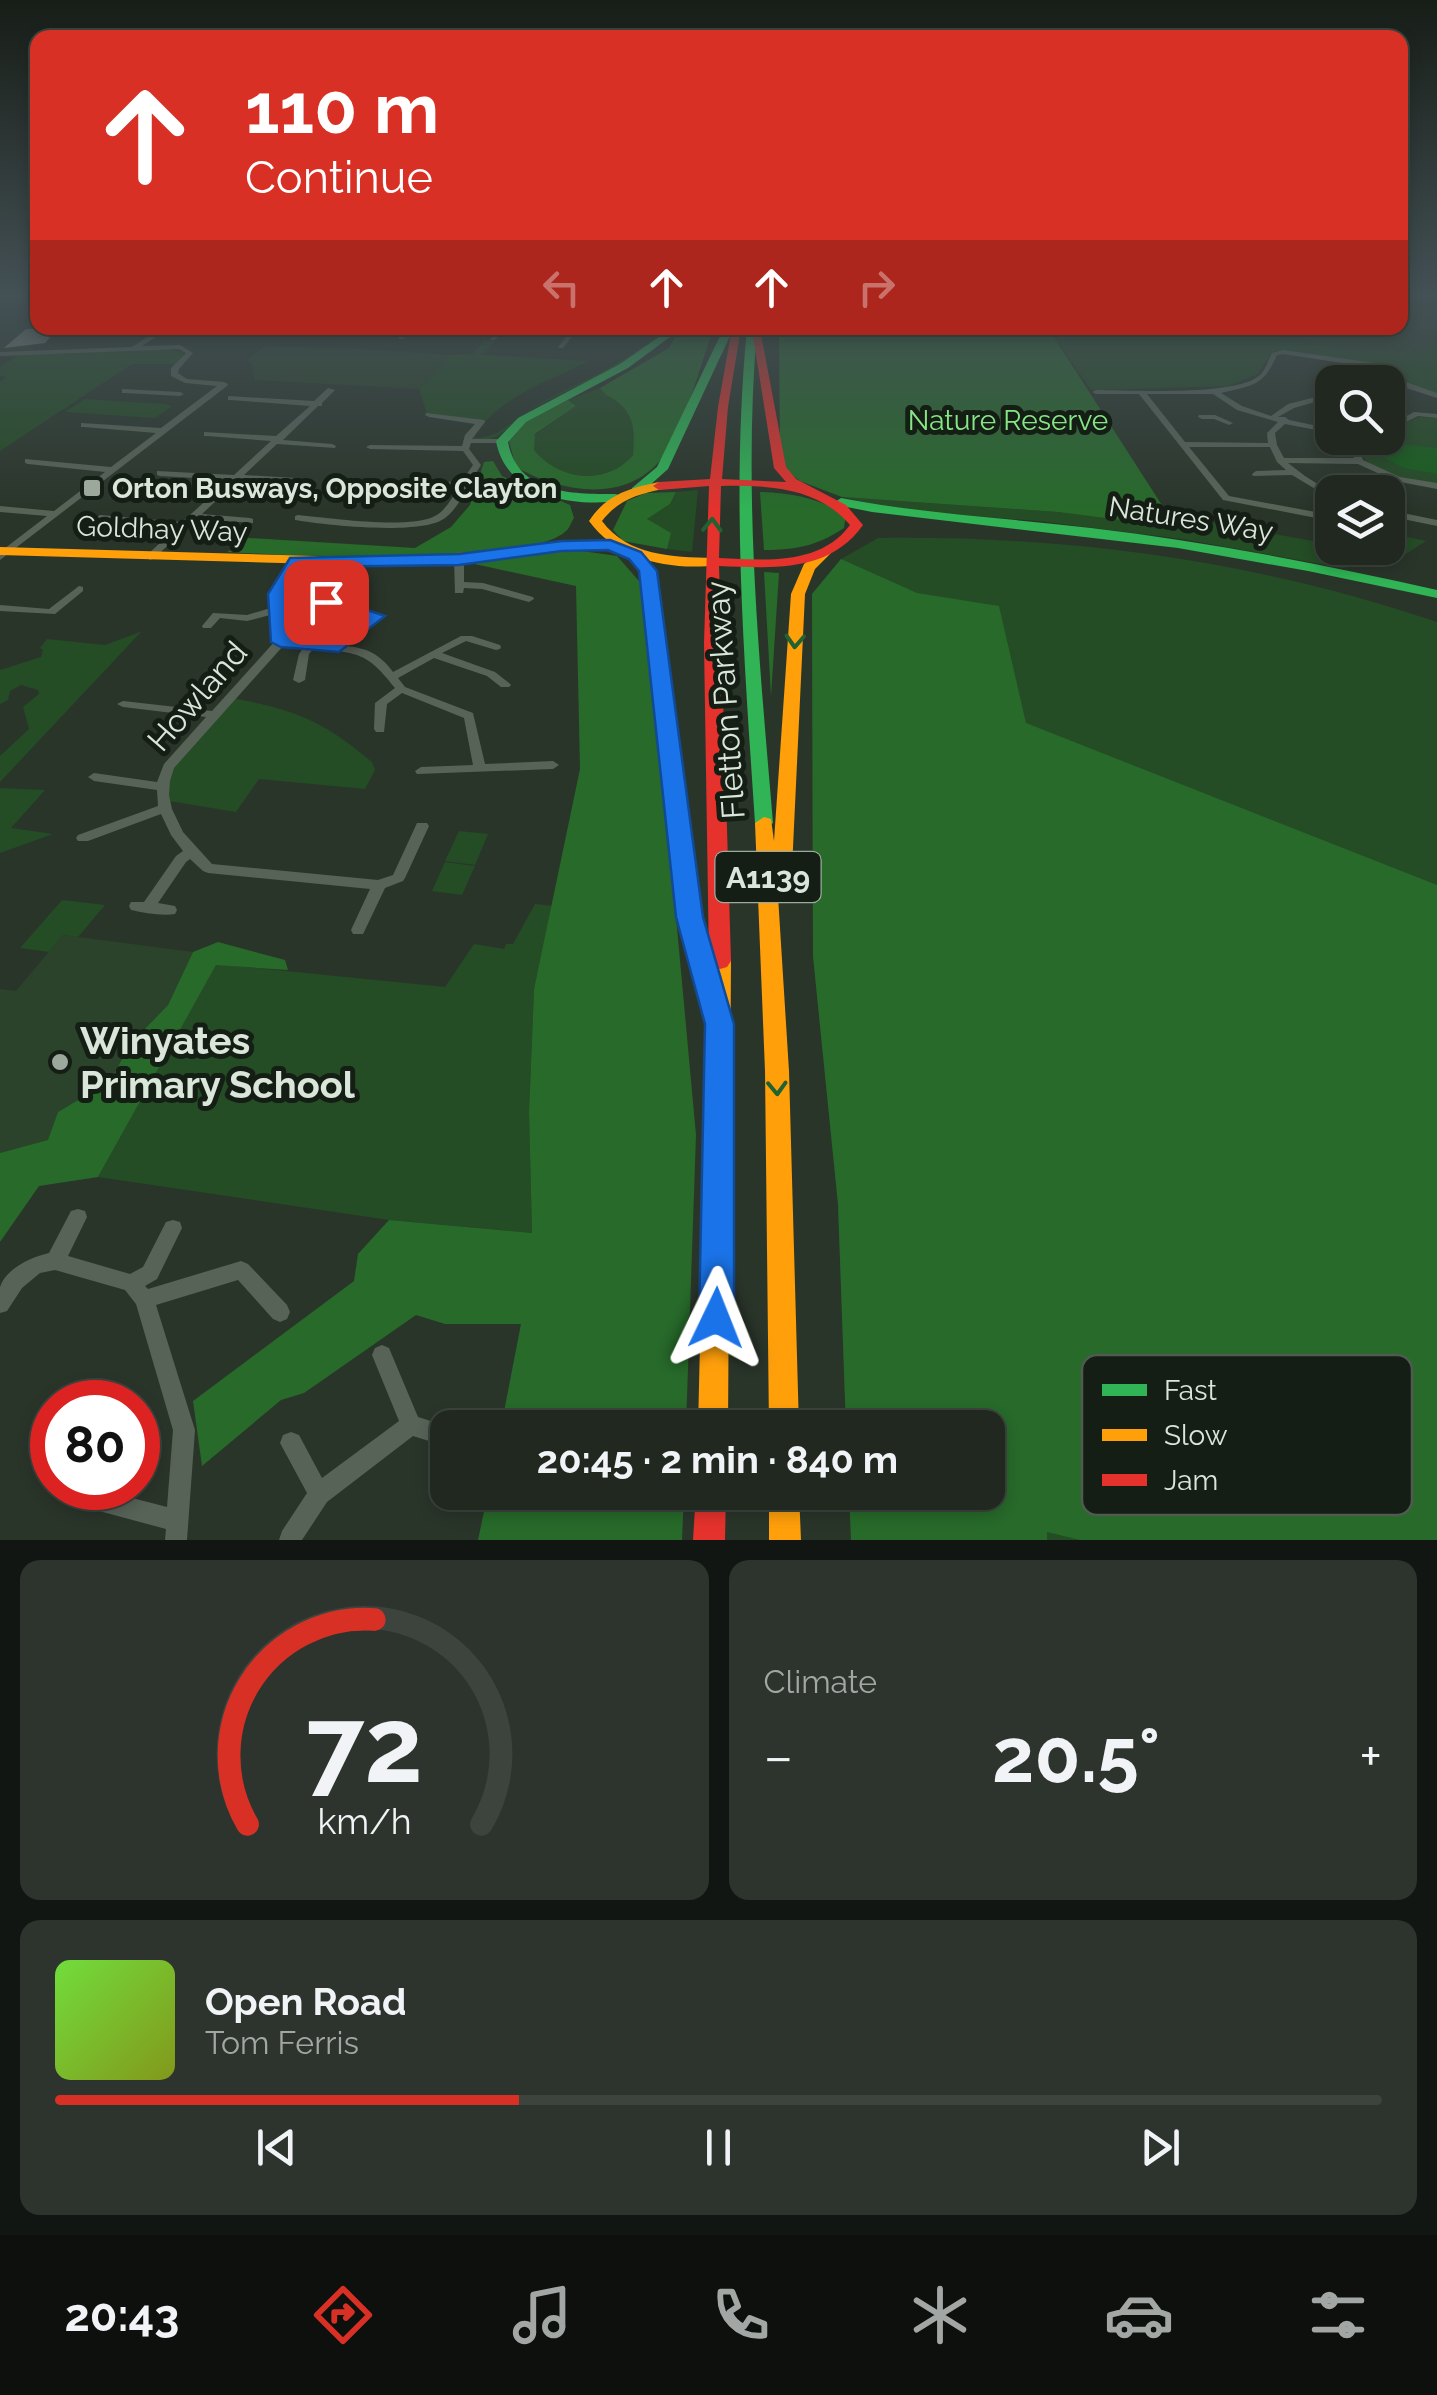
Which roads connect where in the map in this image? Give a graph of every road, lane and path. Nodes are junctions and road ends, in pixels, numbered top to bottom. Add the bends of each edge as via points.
1 (177, 366) edge
2 (624, 366) edge
3 (713, 366) edge
4 (727, 366) edge
5 (749, 366) edge
6 (761, 366) edge
7 (1269, 366) edge
8 (185, 381) junction
9 (1405, 387) edge
10 (126, 390) dead end
11 (331, 390) dead end
12 (1096, 392) dead end
13 (1142, 392) junction
14 (1214, 392) junction
15 (166, 393) junction
16 (180, 394) dead end
17 (1437, 396) edge
18 (231, 398) dead end
19 (1315, 400) edge
20 (319, 404) junction
21 (1240, 409) junction
22 (429, 415) dead end
23 (1202, 416) dead end
24 (1216, 416) junction
25 (1437, 416) edge
26 (1280, 417) junction
27 (1405, 420) edge
28 (1229, 423) dead end
29 (84, 426) dead end
30 (1315, 426) edge
31 (164, 431) junction
32 (207, 434) dead end
33 (278, 441) junction
34 (502, 441) junction
35 (1184, 444) junction
36 (467, 445) junction
37 (1271, 445) junction
38 (332, 446) dead end
39 (370, 447) dead end
40 (1355, 455) edge
41 (1280, 460) junction
42 (28, 461) dead end
43 (1359, 461) junction
44 (112, 470) junction
45 (1294, 472) junction
46 (160, 473) dead end
47 (1256, 474) dead end
48 (237, 478) junction
49 (296, 481) dead end
50 (340, 483) dead end
51 (462, 485) junction
52 (1315, 485) edge
53 (1437, 486) edge
54 (811, 490) junction
55 (636, 491) junction
56 (565, 494) junction
57 (617, 498) junction
58 (841, 502) junction
59 (0, 510) edge
60 (55, 514) junction
61 (1315, 515) edge
62 (197, 516) junction
63 (1405, 516) edge
64 (100, 518) dead end
65 (298, 518) dead end
66 (936, 518) junction
67 (250, 520) dead end
68 (596, 521) junction
69 (1437, 523) edge
70 (184, 524) junction
71 (855, 532) junction
72 (610, 545) junction
73 (562, 546) junction
74 (2, 553) edge
75 (824, 553) junction
76 (635, 555) junction
77 (150, 557) junction
78 (459, 559) junction
79 (297, 562) junction
80 (79, 589) dead end
81 (1436, 590) edge
82 (529, 599) dead end
83 (326, 602) dead end
84 (0, 608) edge
85 (276, 610) junction
86 (206, 626) dead end
87 (281, 642) junction
88 (312, 644) junction
89 (339, 646) junction
90 (496, 647) dead end
91 (436, 655) junction
92 (393, 676) junction
93 (298, 680) dead end
94 (506, 685) dead end
95 (401, 689) junction
96 (123, 703) dead end
97 (215, 715) junction
98 (380, 730) dead end
99 (553, 766) dead end
100 (480, 769) junction
101 (421, 772) dead end
102 (94, 778) dead end
103 (160, 786) junction
104 (162, 808) junction
105 (422, 826) dead end
106 (83, 838) dead end
107 (192, 850) junction
108 (379, 884) junction
109 (170, 910) dead end
110 (358, 930) dead end
111 (774, 1023) junction
112 (719, 1024) junction
113 (78, 1217) dead end
114 (173, 1228) dead end
115 (54, 1261) junction
116 (138, 1291) junction
117 (0, 1304) edge
118 (280, 1312) dead end
119 (382, 1355) dead end
120 (714, 1410) edge
121 (784, 1410) edge
122 (411, 1425) junction
123 (430, 1431) edge
124 (291, 1442) dead end
125 (319, 1494) junction
126 (120, 1510) edge
127 (711, 1510) edge
128 (784, 1510) edge
129 (177, 1531) edge
130 (290, 1540) edge
131 (710, 1540) edge
132 (785, 1540) edge

1 - 8 street via 174,374
2 - 34 main road via 522,420
3 - 55 main road via 662,470
112 -> 4 main road, Fletton Parkway / A1139 via 712,546
5 - 111 main road, Fletton Parkway / A1139 via 744,545
6 - 54 main road via 780,468
7 - 14 street via 1248,384
8 - 15 street
8 - 31 street via 224,384
9 - 17 street
10 - 15 street
11 - 20 street
12 - 13 street
13 - 14 street
13 - 35 street
14 - 21 street
15 - 16 street
18 - 20 street
19 - 26 street via 1291,406
20 - 33 street
21 - 24 street
21 - 26 street
22 - 36 street via 481,422
23 - 24 street
24 - 28 street
25 - 27 street
26 - 30 street
26 - 37 street
29 - 31 street
31 - 44 street
32 - 33 street
33 - 38 street
33 - 48 street
34 - 36 street
34 - 56 main road via 509,470
35 - 37 street
35 - 61 street via 1226,498
36 - 39 street
36 - 51 street via 477,465
37 - 41 street
40 - 43 street
41 - 43 street
41 - 45 street
42 - 44 street
43 - 53 street
44 - 60 street
45 - 47 street
45 - 52 street
46 - 48 street
48 - 49 street
48 - 62 street
50 - 51 street
51 - 65 street via 435,522
54 - 55 main road via 672,485
54 - 58 main road, Natures Way
55 - 57 main road
56 - 57 main road
56 - 68 main road via 590,506
57 - 68 main road, Goldhay Way
58 - 66 main road, Natures Way
58 - 71 main road via 856,519
59 - 60 street
60 - 74 street
62 - 67 street
62 - 70 street
63 - 69 street
64 - 70 street
66 - 71 main road, Natures Way via 886,520
66 - 81 main road, Natures Way via 1218,548
68 - 72 main road
68 - 73 main road, Goldhay Way via 588,534
70 - 77 street
71 - 75 main road, Natures Way
72 - 73 main road, Goldhay Way
72 - 76 main road
73 - 78 main road, Goldhay Way
74 - 77 main road, Goldhay Way
75 - 76 main road via 789,560
75 -> 111 main road via 798,594
76 - 112 main road via 648,571 690,917
77 - 79 main road, Goldhay Way
78 - 79 main road, Goldhay Way
78 - 82 street via 460,588 483,586
79 - 85 street
80 - 84 street via 51,612
83 - 89 street via 375,616
85 - 86 street via 247,618 217,615
85 - 87 street, Howland
87 - 88 street
87 - 97 street, Howland
88 - 89 street
88 - 93 street
89 - 92 street via 363,651
90 - 91 street via 467,638
91 - 92 street
91 - 94 street
92 - 95 street
95 - 98 street via 380,703
95 - 100 street via 470,716
96 - 97 street
97 - 103 street, Howland
99 - 100 street
100 - 101 street
102 - 103 street
103 - 104 street, Howland
104 - 106 street
104 - 107 street
105 - 108 street via 398,878
107 - 108 street via 208,868 227,872
107 - 109 street via 141,907
108 - 110 street
111 -> 121 main road, Fletton Parkway / A1139
112 - 120 main road, Fletton Parkway / A1139
113 - 115 street
114 - 116 street
115 - 116 street
115 - 117 street via 35,1266
116 - 118 street via 241,1270
116 - 129 street via 184,1430
119 - 122 street
122 - 123 street
122 - 125 street
124 - 125 street
125 - 130 street
126 - 129 street
127 - 131 main road
128 - 132 main road

